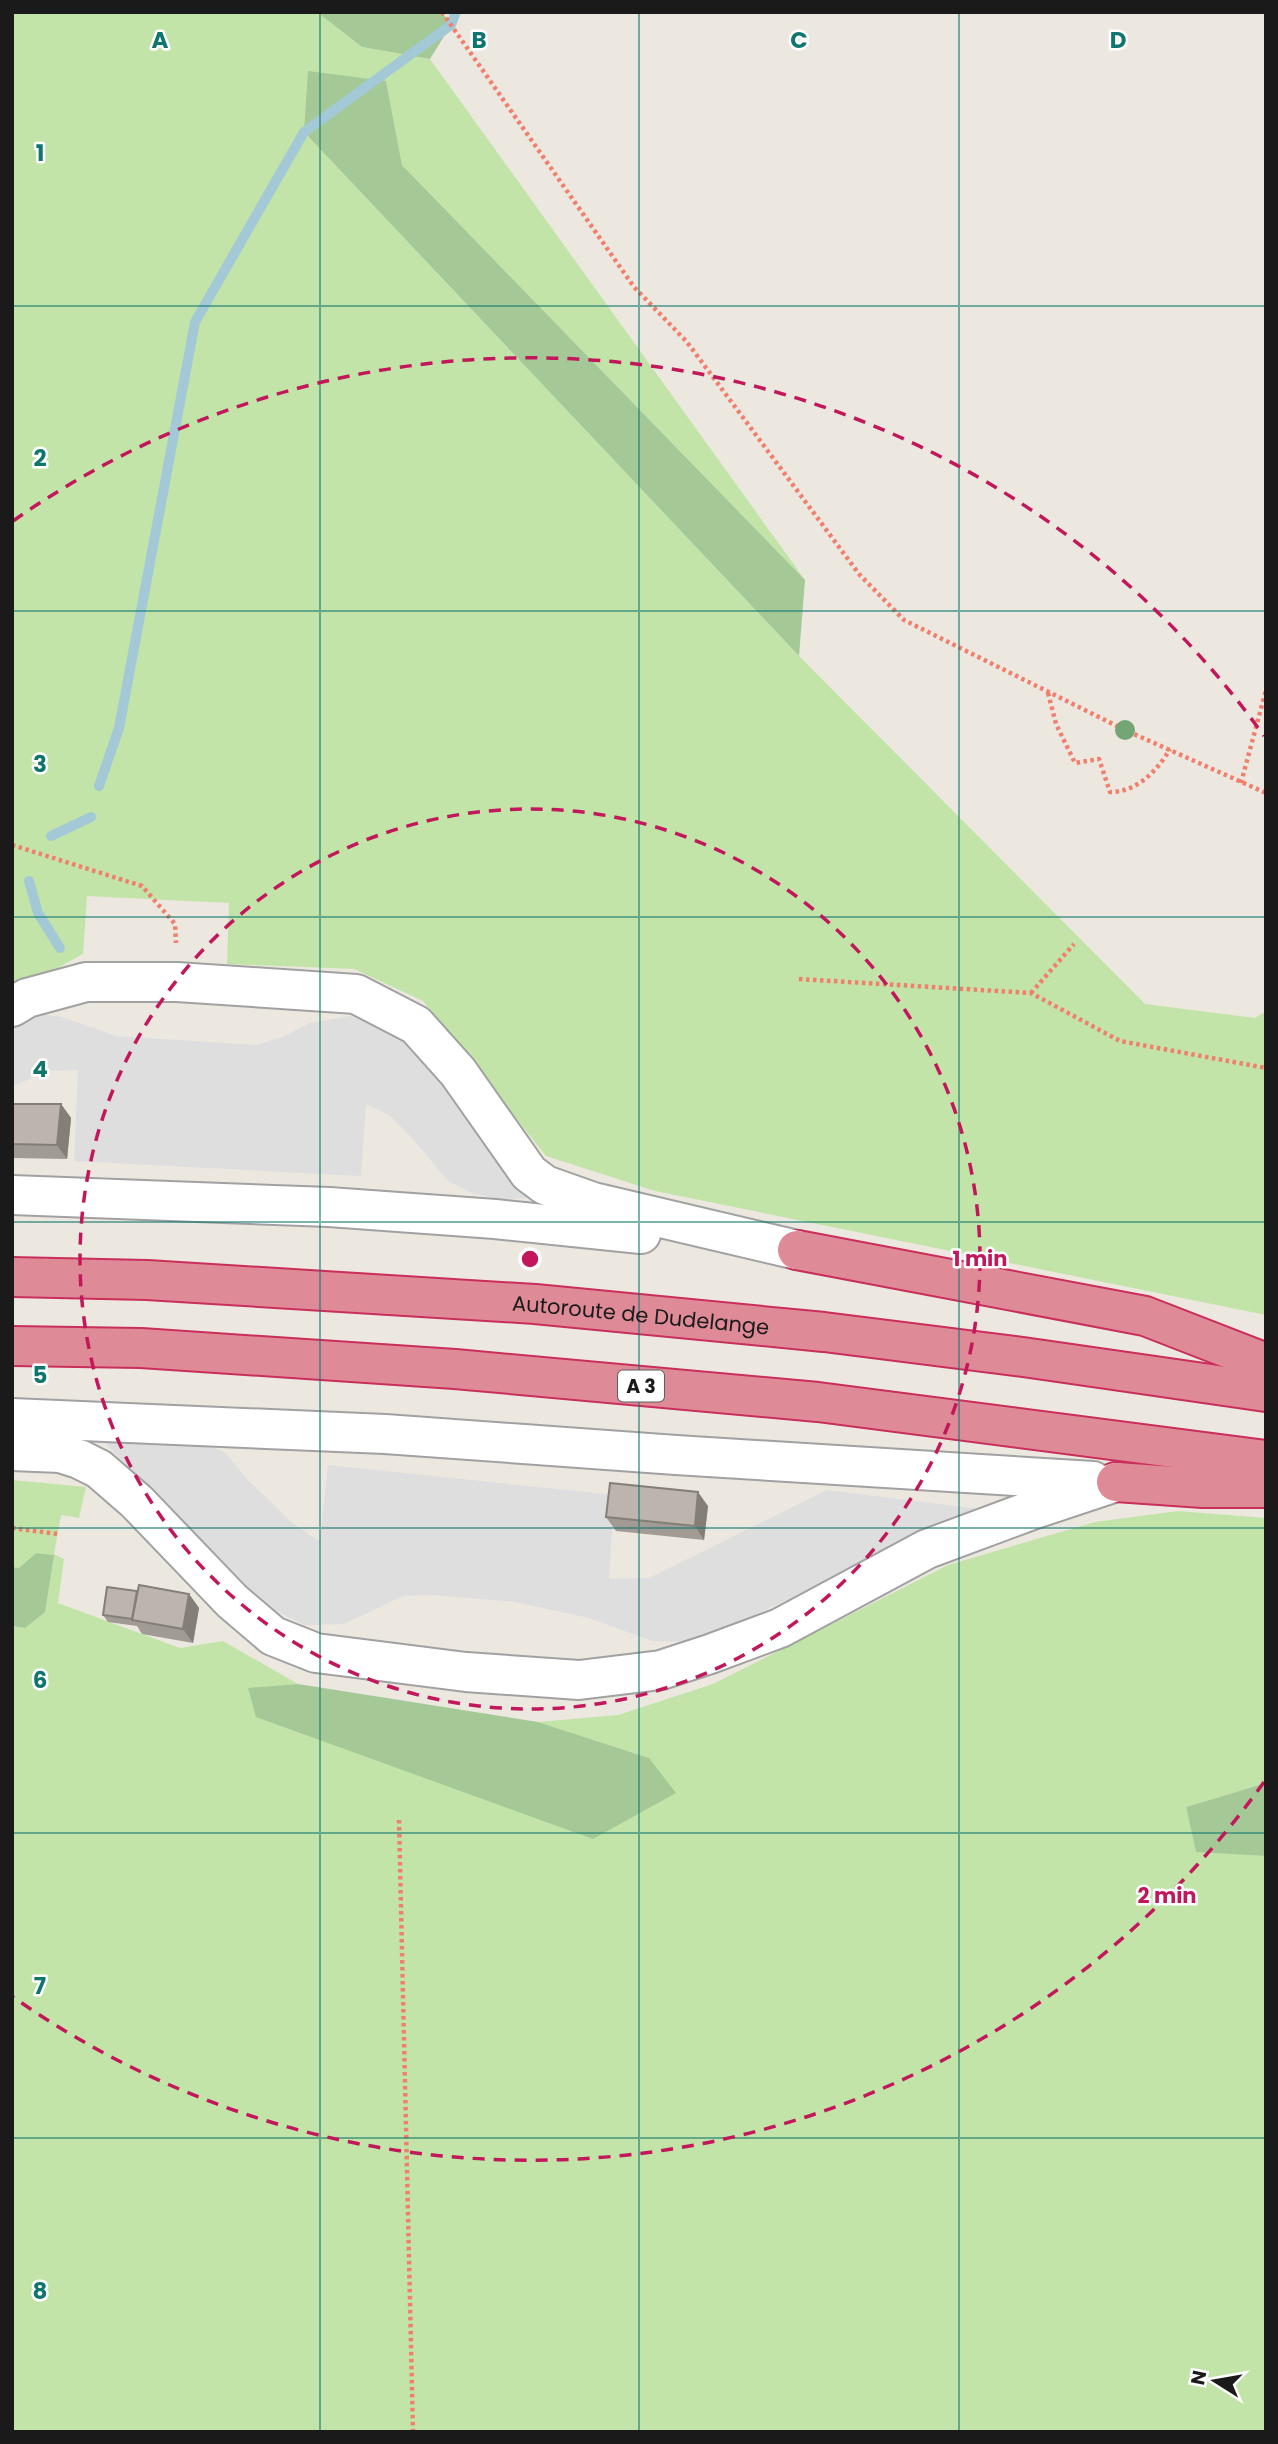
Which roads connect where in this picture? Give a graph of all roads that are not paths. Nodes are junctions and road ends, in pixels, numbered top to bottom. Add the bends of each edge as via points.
1 (12, 1007) edge
2 (12, 1195) edge
3 (797, 1250) junction
4 (12, 1277) edge
5 (12, 1346) edge
6 (1266, 1363) edge
7 (1266, 1392) edge
8 (12, 1418) edge
9 (12, 1451) edge
10 (1266, 1460) edge
11 (1116, 1482) junction
12 (1266, 1488) edge

1 - 3 lane via 27,998 86,982 177,982 356,994 416,1025 458,1072 529,1173 545,1185 593,1202
2 - 3 lane via 342,1208
3 - 6 highway via 1145,1316
4 - 7 highway, Autoroute de Dudelange via 147,1280 535,1304 837,1333
5 - 10 highway, A 3 via 209,1352 684,1389
8 - 11 lane via 385,1434
9 - 11 lane via 60,1453 99,1469 273,1636 316,1653 579,1680 661,1670 710,1654 780,1628 927,1549
11 - 12 highway

